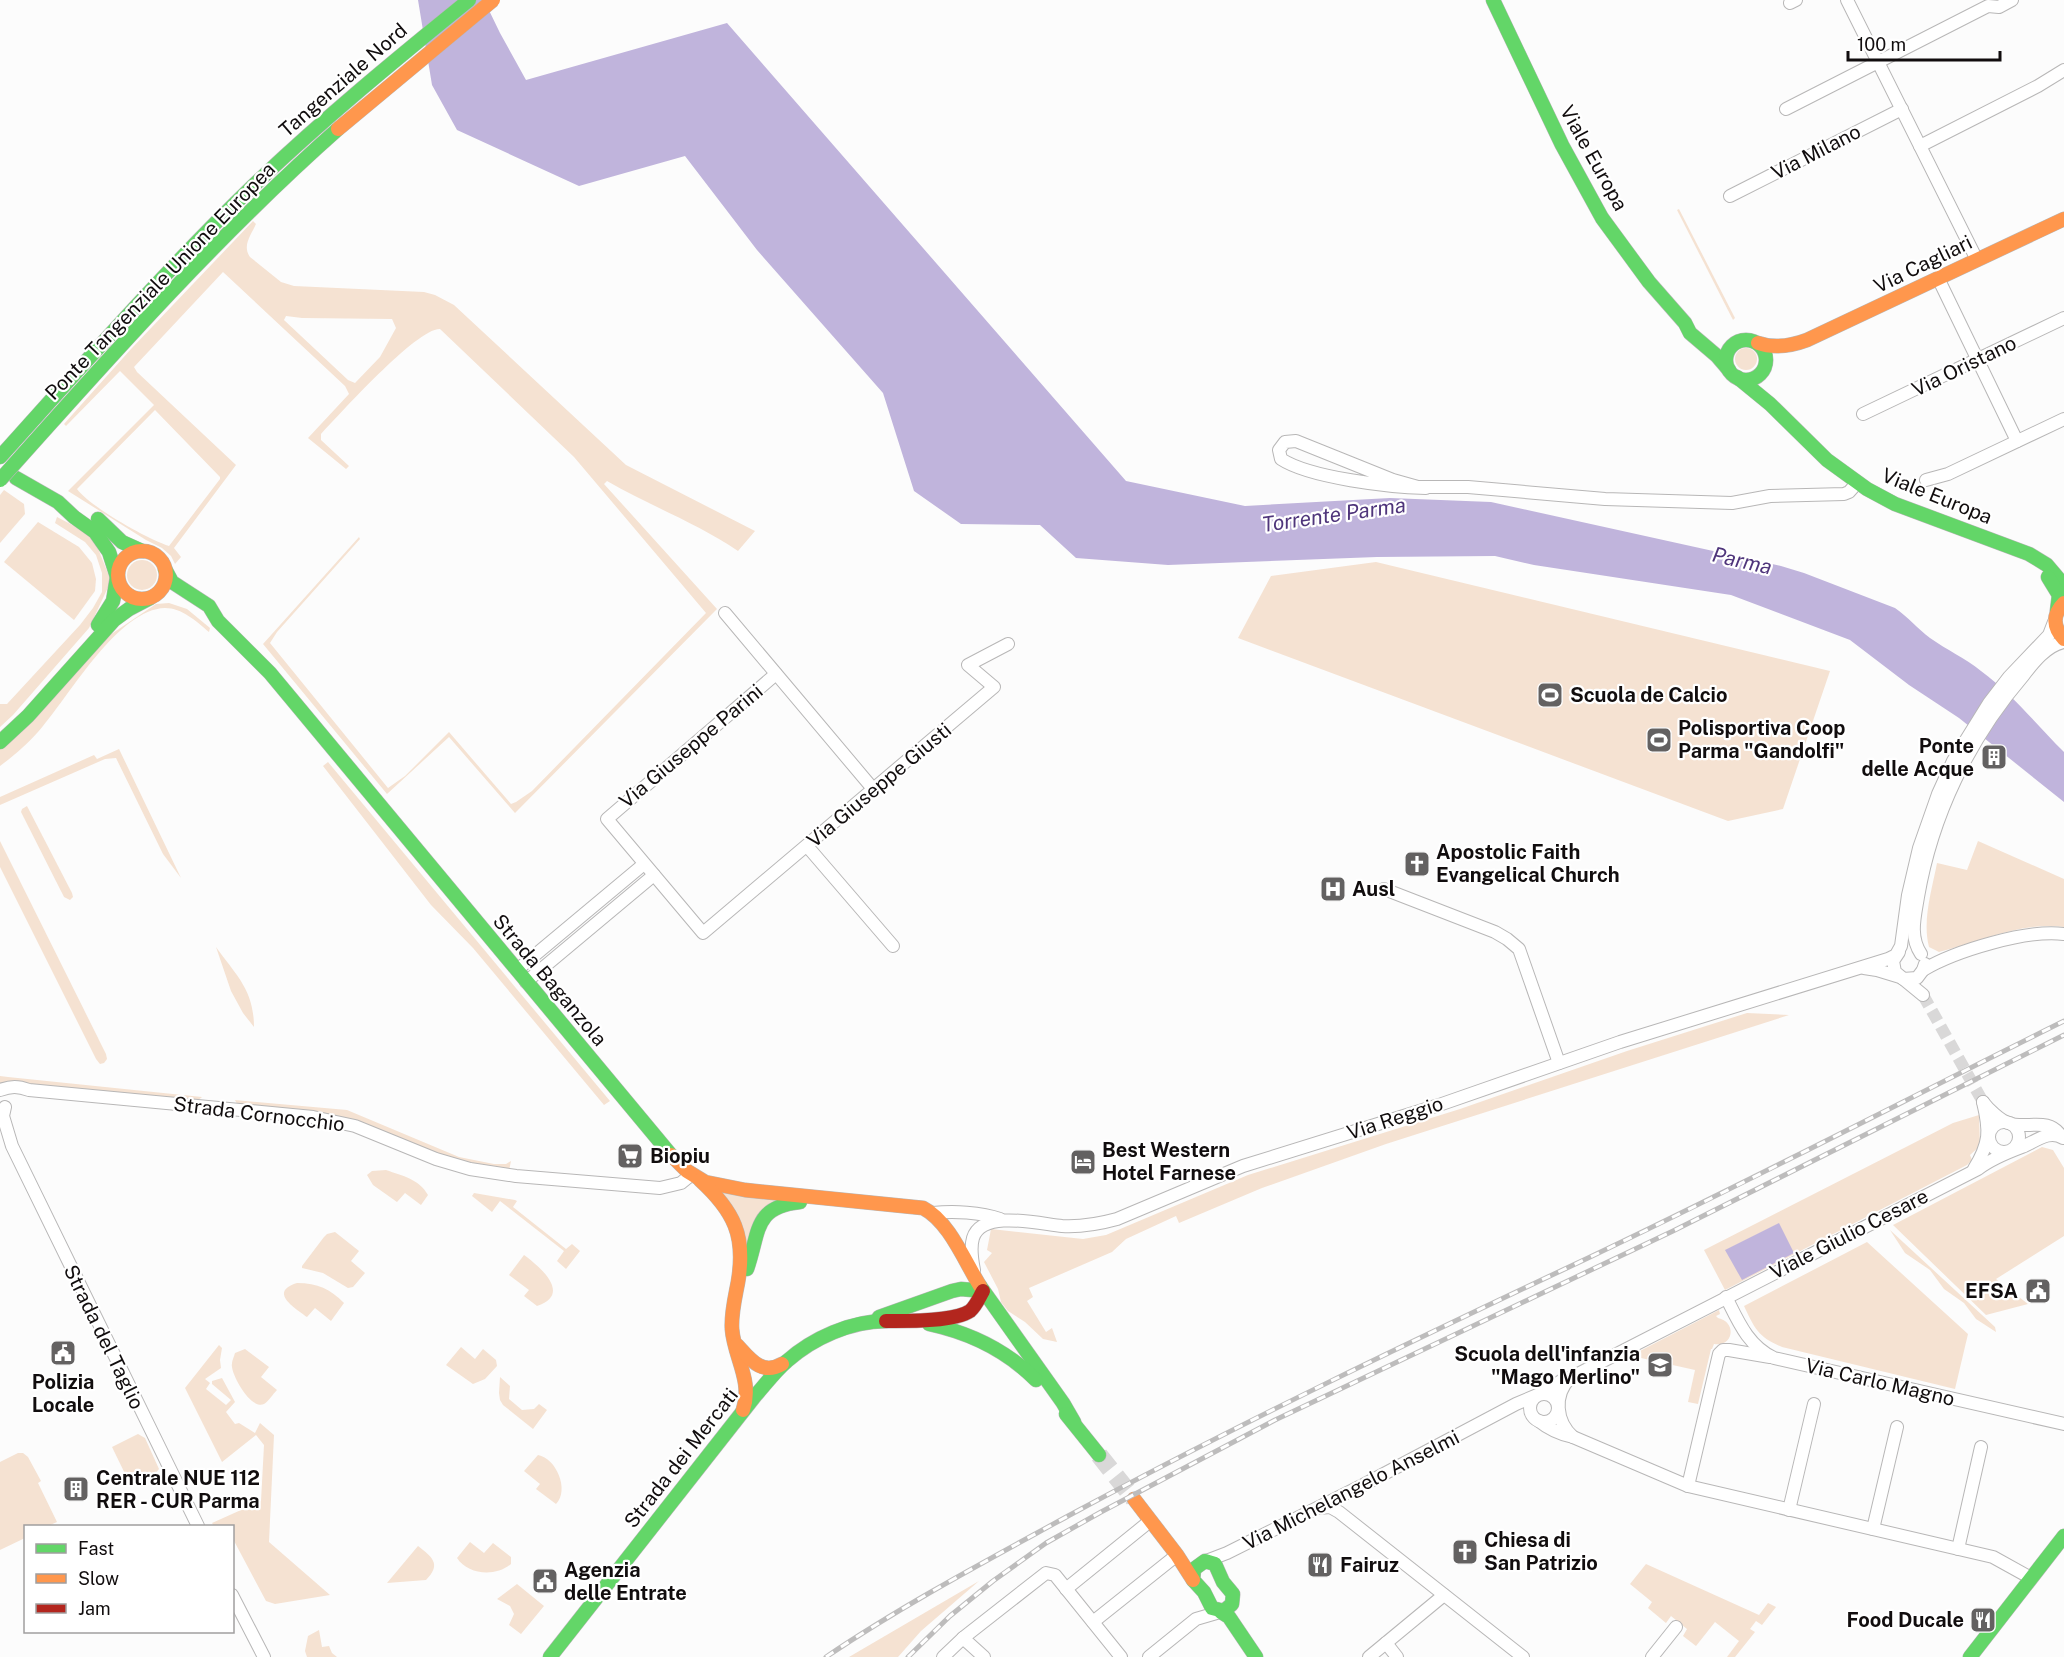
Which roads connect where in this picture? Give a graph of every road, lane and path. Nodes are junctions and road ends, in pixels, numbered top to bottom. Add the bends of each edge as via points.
1 (468, 0) edge
2 (493, 0) edge
3 (1492, 0) edge
4 (1847, 0) edge
5 (2012, 0) edge
6 (1878, 62) junction
7 (2064, 70) edge
8 (1786, 109) dead end
9 (1902, 109) junction
10 (1920, 146) junction
11 (1730, 196) dead end
12 (2062, 223) edge
13 (1977, 260) junction
14 (1938, 278) junction
15 (2064, 318) edge
16 (1684, 321) junction
17 (1751, 341) junction
18 (1799, 343) junction
19 (1977, 359) junction
20 (1765, 367) junction
21 (1733, 374) junction
22 (1770, 404) junction
23 (1863, 414) dead end
24 (2064, 419) edge
25 (2017, 441) junction
26 (0, 457) edge
27 (15, 478) dead end
28 (0, 480) edge
29 (1926, 480) dead end
30 (1857, 483) junction
31 (1426, 488) junction
32 (58, 502) junction
33 (2011, 549) junction
34 (142, 550) junction
35 (165, 569) junction
36 (117, 577) junction
37 (2064, 585) edge
38 (150, 598) junction
39 (2058, 612) edge
40 (725, 613) dead end
41 (220, 622) junction
42 (2057, 641) edge
43 (1008, 644) dead end
44 (776, 674) junction
45 (0, 732) edge
46 (0, 742) edge
47 (874, 790) junction
48 (1932, 824) junction
49 (807, 846) junction
50 (644, 864) junction
51 (654, 875) junction
52 (1384, 889) dead end
53 (2064, 934) edge
54 (892, 946) dead end
55 (1896, 955) junction
56 (1922, 956) junction
57 (1942, 959) junction
58 (1860, 968) junction
59 (517, 970) junction
60 (1923, 972) junction
61 (1902, 978) junction
62 (526, 982) junction
63 (1559, 1063) junction
64 (2, 1101) edge
65 (2009, 1123) junction
66 (0, 1129) edge
67 (1989, 1138) junction
68 (2064, 1139) edge
69 (12, 1146) junction
70 (2010, 1151) junction
71 (1971, 1171) junction
72 (696, 1177) junction
73 (834, 1199) junction
74 (933, 1213) junction
75 (1002, 1220) junction
76 (975, 1278) junction
77 (737, 1288) junction
78 (983, 1291) junction
79 (1726, 1297) junction
80 (1736, 1318) junction
81 (872, 1321) junction
82 (914, 1321) junction
83 (735, 1341) junction
84 (1725, 1350) junction
85 (1774, 1358) junction
86 (783, 1364) junction
87 (1570, 1378) junction
88 (1538, 1395) junction
89 (1814, 1404) dead end
90 (1558, 1407) junction
91 (740, 1415) junction
92 (1496, 1415) junction
93 (1537, 1420) junction
94 (1074, 1422) junction
95 (2064, 1424) edge
96 (1897, 1427) dead end
97 (1573, 1437) junction
98 (1981, 1447) dead end
99 (1099, 1455) tunnel mouth
100 (1688, 1486) junction
101 (1342, 1496) junction
102 (1134, 1499) tunnel mouth
103 (1316, 1509) junction
104 (1790, 1510) junction
105 (1339, 1512) junction
106 (1150, 1521) junction
107 (197, 1525) edge
108 (1873, 1529) junction
109 (2064, 1536) edge
110 (1958, 1549) junction
111 (2064, 1552) edge
112 (1177, 1555) junction
113 (1241, 1557) dead end
114 (1205, 1561) junction
115 (1220, 1574) junction
116 (2031, 1578) junction
117 (1193, 1580) junction
118 (1066, 1589) junction
119 (1444, 1595) junction
120 (1205, 1597) junction
121 (234, 1599) edge
122 (1221, 1612) junction
123 (1194, 1621) junction
124 (1093, 1622) junction
125 (1676, 1627) dead end
126 (963, 1638) junction
127 (1386, 1643) junction
128 (264, 1657) edge
129 (550, 1657) edge
130 (943, 1657) edge
131 (984, 1657) edge
132 (1121, 1657) edge
133 (1149, 1657) edge
134 (1256, 1657) edge
135 (1369, 1657) edge
136 (1397, 1657) edge
137 (1523, 1657) edge
138 (1652, 1657) edge
139 (1970, 1657) edge
140 (1983, 1657) edge

1 - 26 main road, Tangenziale Nord via 362,87 251,188 146,296
2 - 28 main road, Ponte Tangenziale Unione Europea, bridge via 364,105 261,200 164,299
3 - 16 main road, Viale Europa via 1592,202 1641,272
4 - 6 street
5 - 6 street via 1999,7 1988,6
6 - 8 street
6 - 9 street
7 - 10 street
9 - 10 street
9 - 11 street, Via Milano
10 - 13 street
12 - 13 main road, Via Cagliari
13 - 14 main road, Via Cagliari
14 - 18 main road, Via Cagliari
14 - 19 street
15 - 19 street, Via Oristano
16 - 17 main road, Viale Europa via 1716,339
16 - 21 main road, Viale Europa via 1691,334
17 - 18 main road, Via Cagliari via 1775,347
17 - 20 main road via 1766,353
17 - 21 main road via 1734,343 1728,352 1726,359
18 - 20 main road, Via Cagliari
19 - 23 street, Via Oristano
19 - 25 street
20 - 21 main road via 1751,379
20 - 22 main road via 1761,382
21 - 22 main road, Viale Europa
22 - 30 main road, Viale Europa
24 - 25 street
25 - 29 street via 1948,474
27 - 32 main road, Strada Baganzola
30 - 31 street via 1844,494 1770,496 1732,503
30 - 33 main road, Viale Europa via 1890,502
31 - 31 street via 1402,484 1296,441 1285,442 1279,450 1288,463 1333,477
32 - 34 main road, Strada Baganzola via 87,513 123,542
32 - 36 main road, Strada Baganzola via 101,539 112,557
33 - 37 main road, Viale Europa via 2042,561
33 - 39 main road, Viale Europa via 2050,579 2059,595
34 - 35 main road, Strada Baganzola via 157,556
34 - 36 main road via 124,559
35 - 38 main road via 164,585
35 - 41 main road, Strada Baganzola via 172,582 205,602
36 - 38 main road, Strada Baganzola via 127,594 138,599
36 - 45 main road via 113,601 98,624
38 - 41 main road, Strada Baganzola via 177,598
38 - 46 main road via 114,620
39 - 42 main road
40 - 44 street
41 - 59 main road, Strada Baganzola via 270,673
42 - 48 street via 1993,715 1961,766
43 - 47 street, Via Giuseppe Giusti via 968,665 994,687
44 - 47 street
44 - 50 street, Via Giuseppe Parini via 607,819
47 - 49 street, Via Giuseppe Giusti
48 - 55 street via 1910,885 1902,943
48 - 56 street via 1914,923 1914,936
49 - 51 street, Via Giuseppe Giusti via 703,933
49 - 54 street
50 - 51 street
50 - 59 street
51 - 62 street
52 - 63 street via 1495,932 1519,949
53 - 57 street, Via Reggio via 2016,937
55 - 56 street, Via Reggio via 1909,948
55 - 58 street, Via Reggio
55 - 61 street via 1894,969
56 - 57 street, Via Reggio
56 - 60 street
57 - 60 street, Via Reggio
58 - 61 street, Via Reggio
58 - 63 street, Via Reggio
59 - 62 main road, Strada Baganzola
60 - 61 street, Via Reggio via 1914,979
60 - 61 street via 1923,995
62 - 72 main road, Strada Baganzola via 666,1150
63 - 75 street, Via Reggio via 1243,1166 1117,1219 1076,1226
64 - 69 street, Strada del Taglio
64 - 72 street, Strada Cornocchio via 12,1086 285,1113 328,1119 368,1131 461,1167 516,1176 660,1188
65 - 67 street via 1996,1124
65 - 67 street via 1983,1102
65 - 68 street via 2048,1126
65 - 70 street via 2019,1138
66 - 69 street, Strada del Taglio
67 - 70 street via 1997,1151
67 - 71 street
68 - 70 street, Viale Giulio Cesare via 2047,1136
69 - 107 street, Strada del Taglio
70 - 71 street, Viale Giulio Cesare
71 - 79 street, Viale Giulio Cesare
72 - 73 main road via 745,1190
72 - 77 main road, Strada Baganzola via 725,1206 737,1226 741,1256
73 - 74 main road via 923,1208
73 - 77 main road via 786,1203 768,1212 758,1225 749,1263
74 - 75 street
74 - 76 main road
75 - 76 street via 984,1225 974,1236
76 - 78 main road
77 - 83 main road via 732,1317
78 - 81 main road, Strada dei Mercati via 952,1291
78 - 82 main road, Strada dei Mercati via 967,1314
78 - 94 main road, Strada dei Mercati
79 - 80 street, Via Carlo Magno
79 - 87 street, Via Michelangelo Anselmi
80 - 84 street via 1736,1338
80 - 85 street, Via Carlo Magno via 1752,1342
81 - 82 main road, Strada dei Mercati
81 - 86 main road, Strada dei Mercati via 824,1336
82 - 94 main road, Strada dei Mercati via 957,1331 1001,1350 1031,1374
83 - 86 main road via 760,1368 773,1369
83 - 91 main road via 747,1394
84 - 85 street
84 - 100 street via 1718,1355
85 - 95 street, Via Carlo Magno
86 - 91 main road, Strada dei Mercati
87 - 88 street, Via Michelangelo Anselmi
87 - 90 street
88 - 90 street via 1551,1395
88 - 92 street, Via Michelangelo Anselmi
88 - 93 street via 1530,1406
89 - 104 street
90 - 93 street via 1553,1419
90 - 97 street via 1562,1423
91 - 129 main road, Strada dei Mercati
92 - 93 street, Via Michelangelo Anselmi via 1521,1412
92 - 101 street, Via Michelangelo Anselmi
93 - 97 street, Via Michelangelo Anselmi
94 - 99 main road, Strada dei Mercati
96 - 108 street
97 - 100 street, Via Michelangelo Anselmi
98 - 110 street
100 - 104 street, Via Michelangelo Anselmi
101 - 103 street, Via Michelangelo Anselmi
101 - 105 street via 1335,1505
102 - 106 main road
103 - 105 street via 1326,1506
103 - 114 street, Via Michelangelo Anselmi
104 - 108 street, Via Michelangelo Anselmi
105 - 119 street
106 - 112 main road
106 - 118 street
108 - 110 street, Via Michelangelo Anselmi
109 - 116 main road
110 - 116 street, Via Michelangelo Anselmi via 1995,1558
111 - 140 main road
112 - 114 main road
112 - 117 main road
112 - 124 street
113 - 115 street, Via Michelangelo Anselmi via 1226,1561
114 - 115 main road via 1215,1564
114 - 117 main road via 1194,1569
115 - 122 main road via 1233,1596 1230,1606
116 - 139 main road
117 - 120 main road
118 - 124 street
118 - 126 street via 1055,1575 1046,1573
119 - 127 street
119 - 137 street
120 - 122 main road via 1210,1607
120 - 123 street
121 - 128 street
122 - 123 street
122 - 134 main road via 1229,1617
123 - 133 street
124 - 132 street
125 - 138 street
126 - 130 street
126 - 131 street
127 - 135 street
127 - 136 street

